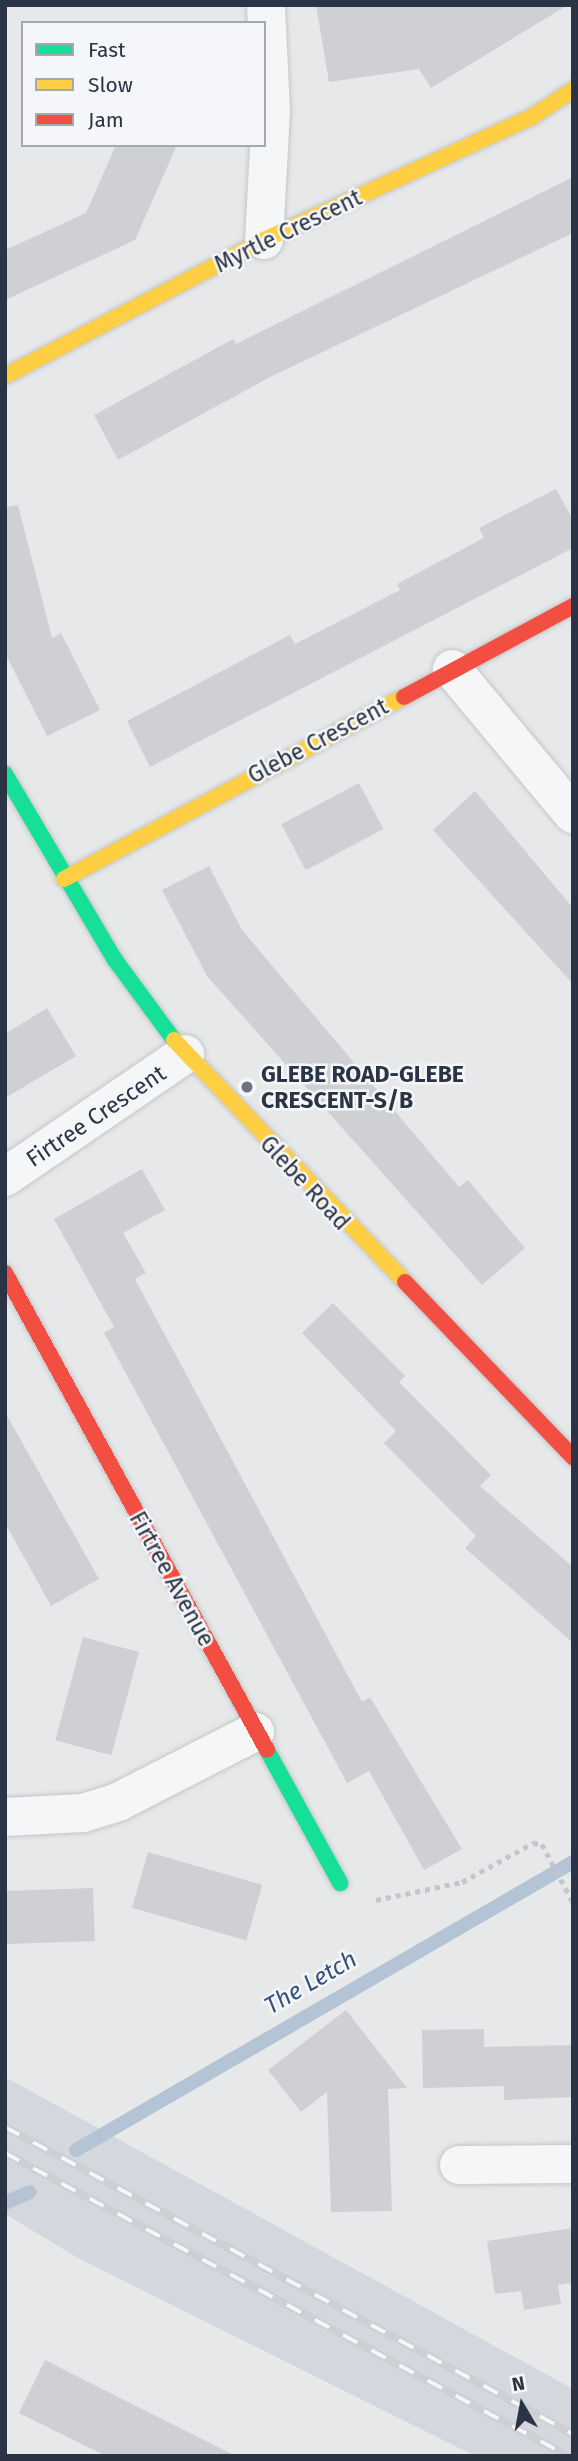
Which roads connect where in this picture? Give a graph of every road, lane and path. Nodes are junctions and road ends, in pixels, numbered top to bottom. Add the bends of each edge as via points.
1 (266, 5) edge
2 (573, 90) edge
3 (264, 240) junction
4 (5, 376) edge
5 (573, 606) edge
6 (452, 669) junction
7 (5, 774) edge
8 (573, 814) edge
9 (64, 879) junction
10 (185, 1054) junction
11 (5, 1177) edge
12 (5, 1273) edge
13 (573, 1457) edge
14 (255, 1732) junction
15 (5, 1817) edge
16 (340, 1883) joint
17 (573, 1902) edge
18 (573, 2164) edge
19 (459, 2165) dead end

1 - 3 street via 271,112
2 - 3 street, Myrtle Crescent via 533,116
3 - 4 street, Myrtle Crescent
5 - 6 street, Glebe Crescent
6 - 8 street
6 - 9 street, Glebe Crescent
7 - 9 street, Glebe Road
9 - 10 street, Glebe Road
10 - 11 street, Firtree Crescent
10 - 13 street, Glebe Road
12 - 14 street, Firtree Avenue
14 - 15 street via 118,1802 83,1813
14 - 16 street, Firtree Avenue
16 - 17 path via 369,1900 393,1901 462,1882 533,1843 549,1855
18 - 19 street

